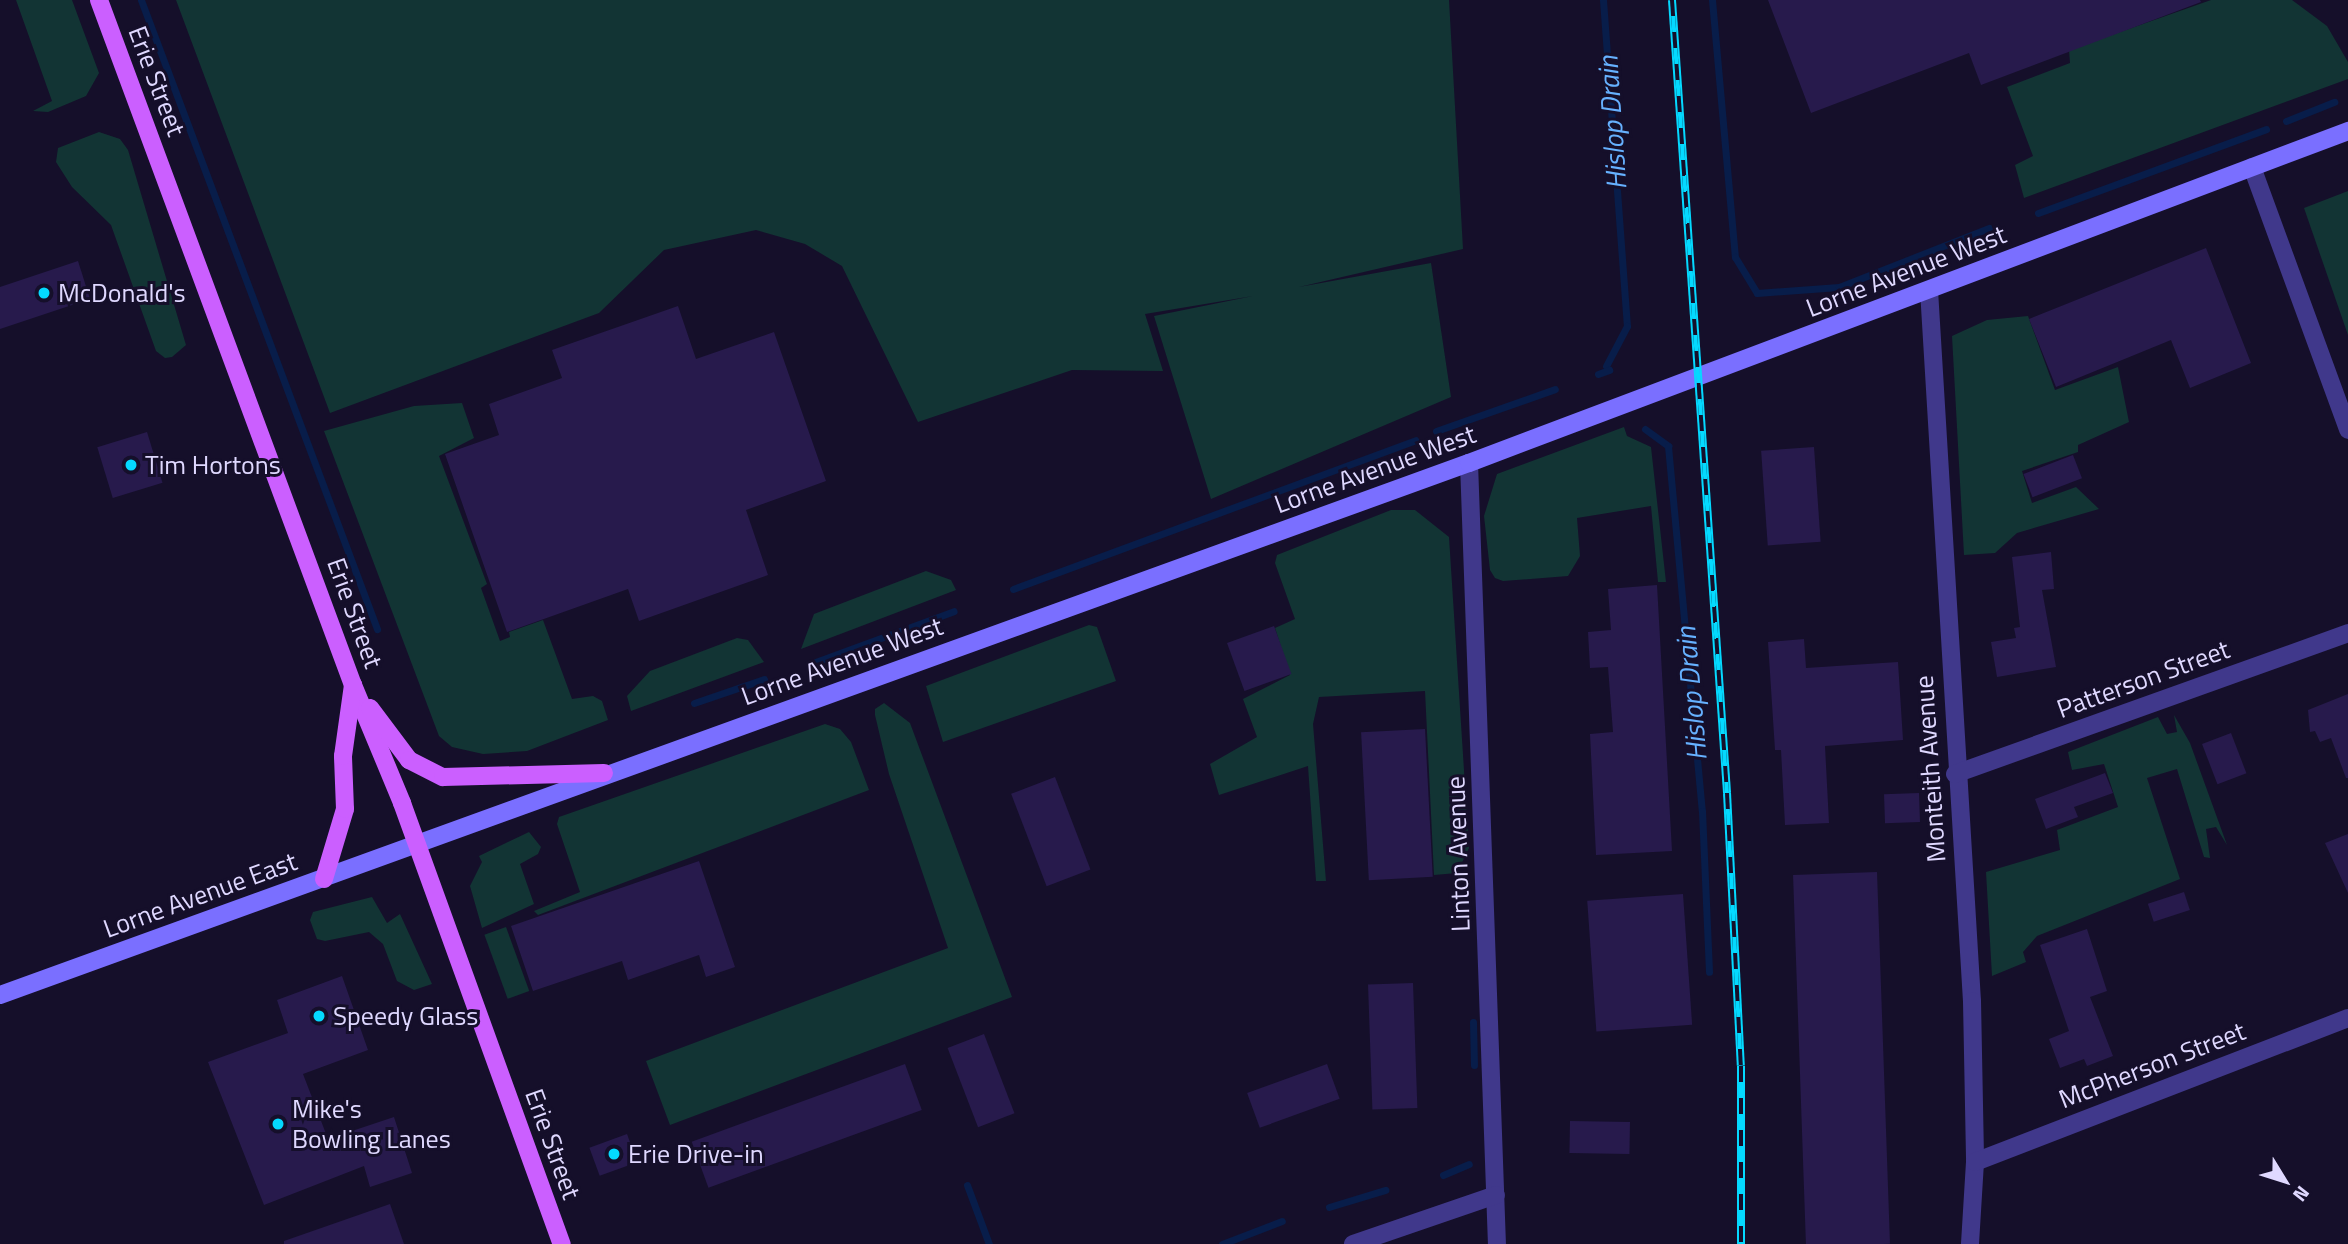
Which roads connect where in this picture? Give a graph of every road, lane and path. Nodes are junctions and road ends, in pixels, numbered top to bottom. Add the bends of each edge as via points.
1 (99, 0) edge
2 (2348, 131) edge
3 (2252, 167) junction
4 (1929, 290) junction
5 (2348, 430) edge
6 (1469, 463) junction
7 (2348, 633) edge
8 (353, 685) junction
9 (604, 773) junction
10 (1955, 774) junction
11 (416, 844) junction
12 (324, 879) junction
13 (0, 995) edge
14 (2348, 1018) edge
15 (1975, 1161) junction
16 (1496, 1195) junction
17 (562, 1244) edge
18 (1353, 1244) edge
19 (1497, 1244) edge
20 (1970, 1244) edge

1 - 8 main road, Erie Street
2 - 3 main road, Lorne Avenue West
3 - 4 main road, Lorne Avenue West
3 - 5 street
4 - 6 main road, Lorne Avenue West
4 - 10 street, Monteith Avenue
6 - 9 main road, Lorne Avenue West
6 - 16 street, Linton Avenue
7 - 10 street, Patterson Street
8 - 9 main road via 409,760 443,777
8 - 11 main road, Erie Street
8 - 12 main road via 344,756 345,809
9 - 11 main road, Lorne Avenue West
10 - 15 street, Monteith Avenue via 1972,1001
11 - 12 main road, Lorne Avenue East
11 - 17 main road, Erie Street
12 - 13 main road, Lorne Avenue East
14 - 15 street, McPherson Street
15 - 20 street, Monteith Avenue
16 - 18 street
16 - 19 street, Linton Avenue

